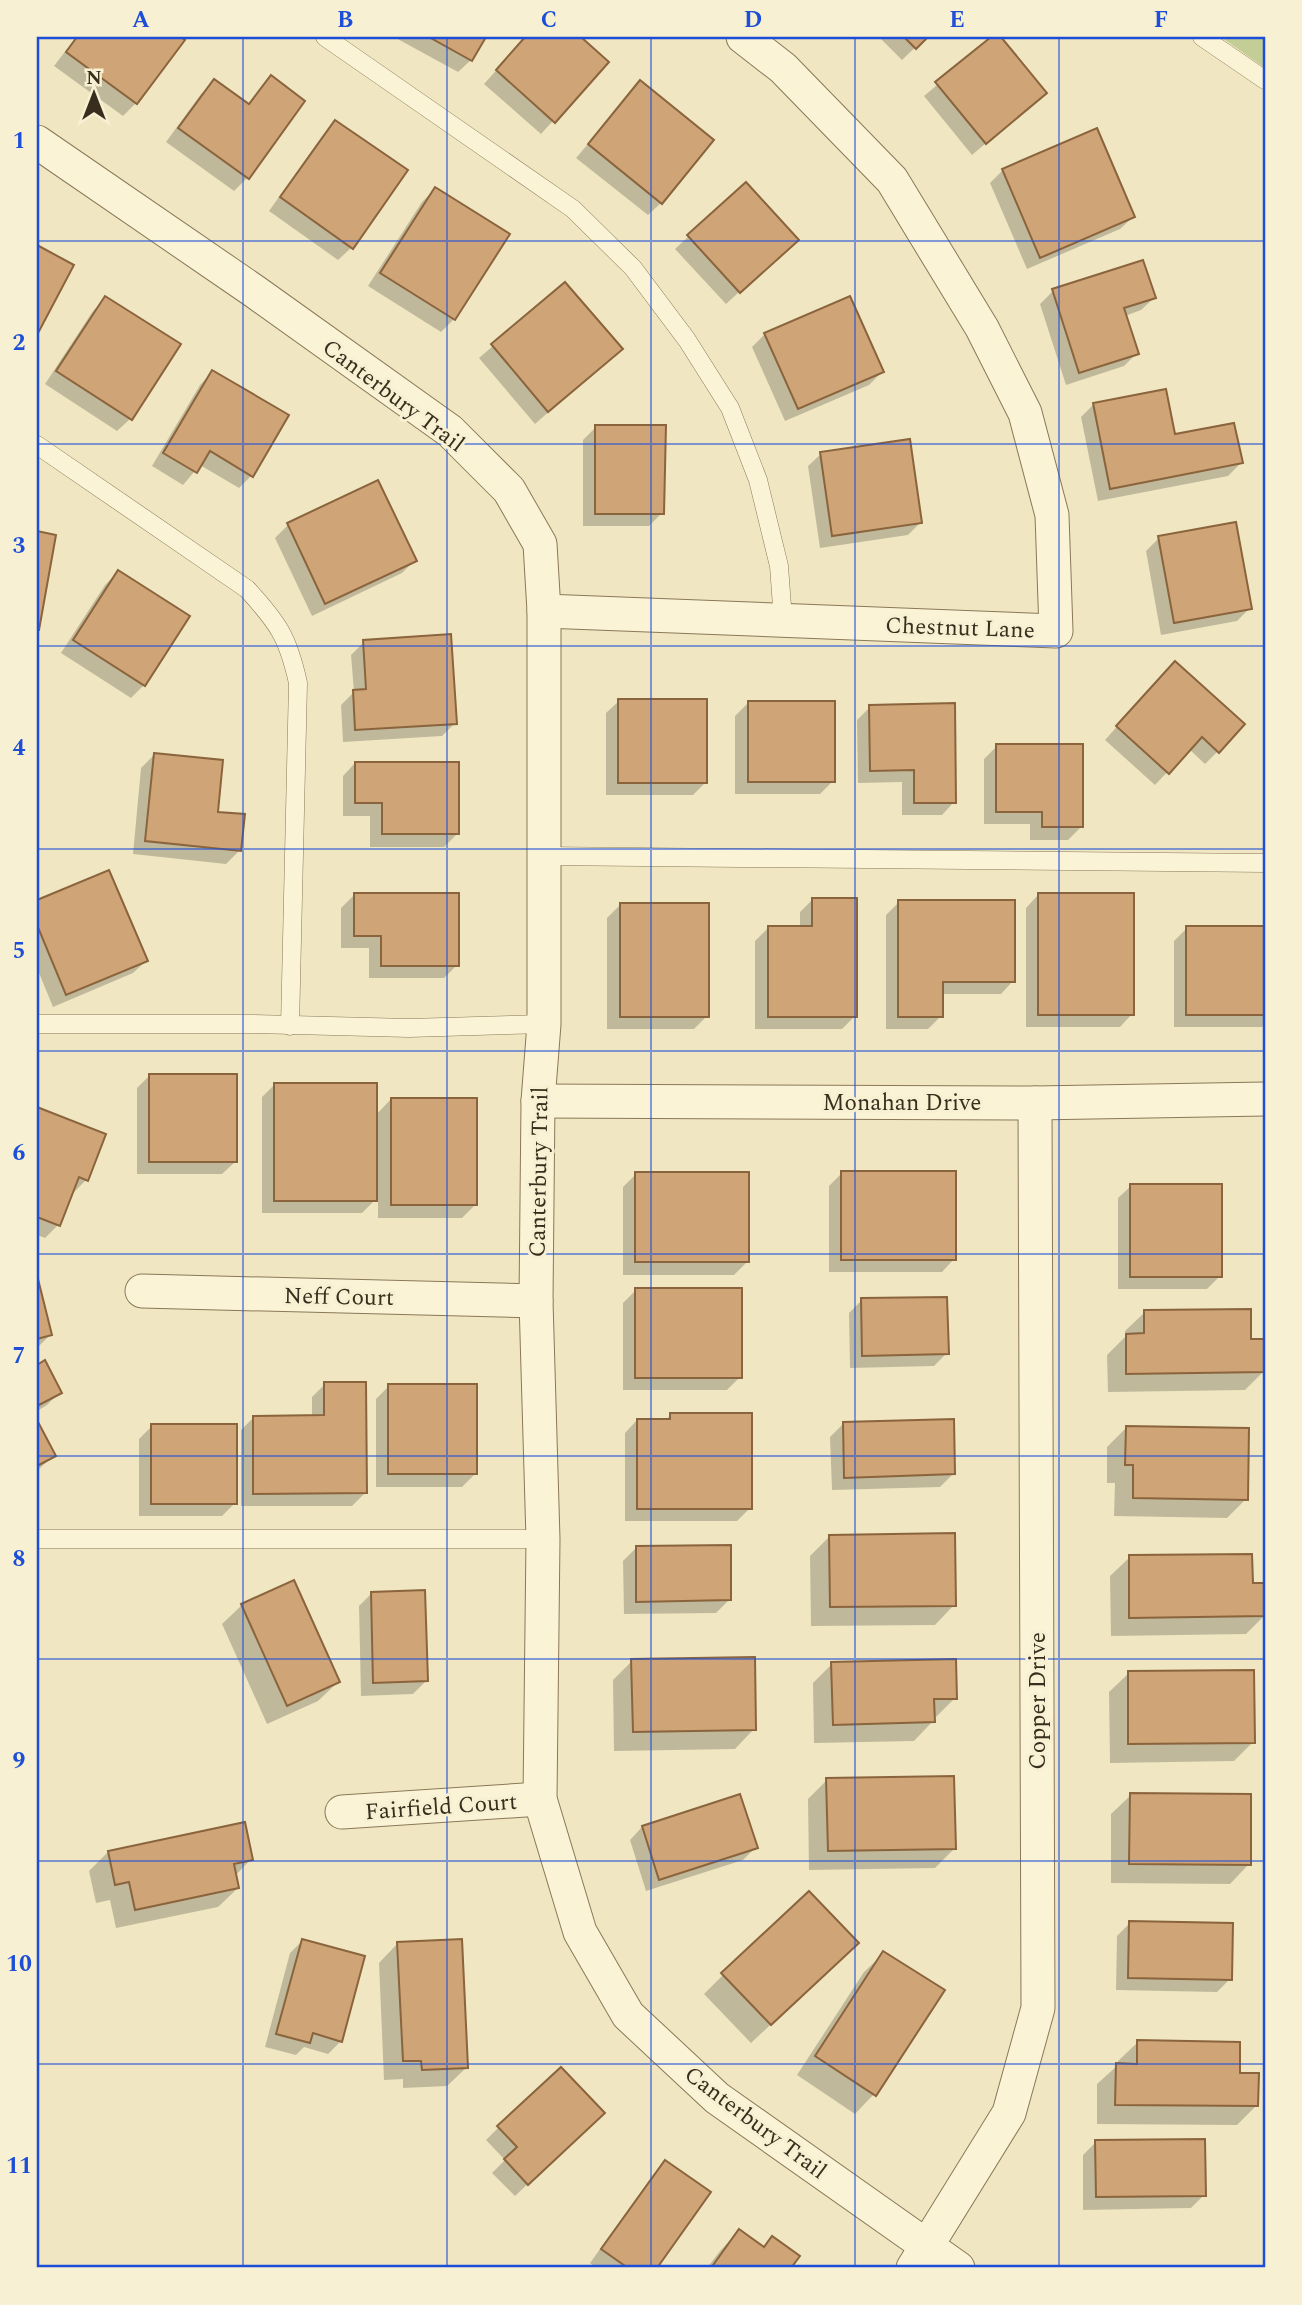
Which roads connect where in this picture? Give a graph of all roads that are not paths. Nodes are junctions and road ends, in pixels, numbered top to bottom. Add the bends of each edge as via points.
1 (325, 37) edge
2 (743, 37) edge
3 (1202, 37) edge
4 (1265, 80) edge
5 (37, 142) edge
6 (37, 445) edge
7 (544, 611) junction
8 (783, 620) junction
9 (543, 856) junction
10 (1265, 863) edge
11 (37, 1024) edge
12 (544, 1024) junction
13 (290, 1026) junction
14 (1265, 1099) edge
15 (538, 1101) junction
16 (1035, 1103) junction
17 (142, 1291) dead end
18 (536, 1301) junction
19 (37, 1539) edge
20 (543, 1539) junction
21 (540, 1799) junction
22 (342, 1812) dead end
23 (920, 2258) edge
24 (958, 2268) edge

1 - 8 lane via 573,209 633,268 730,408 758,480 779,566
2 - 8 street, Chestnut Lane via 783,68 892,180 982,328 1025,413 1052,515 1056,631
3 - 4 lane
5 - 7 street, Canterbury Trail via 450,431 509,490 540,544
6 - 13 lane via 247,589 274,619 291,650 298,683
7 - 8 street, Chestnut Lane
7 - 9 street, Canterbury Trail
9 - 10 lane
9 - 12 street, Canterbury Trail
11 - 13 lane
12 - 13 lane
12 - 15 street, Canterbury Trail
14 - 16 street, Monahan Drive
15 - 16 street, Monahan Drive
15 - 18 street, Canterbury Trail
16 - 23 street, Copper Drive via 1038,2008 1009,2113
17 - 18 street, Neff Court
18 - 20 street, Canterbury Trail
19 - 20 lane
20 - 21 street, Canterbury Trail
21 - 22 street, Fairfield Court
21 - 23 street, Canterbury Trail via 580,1931 628,2015 717,2098
23 - 24 street, Canterbury Trail

